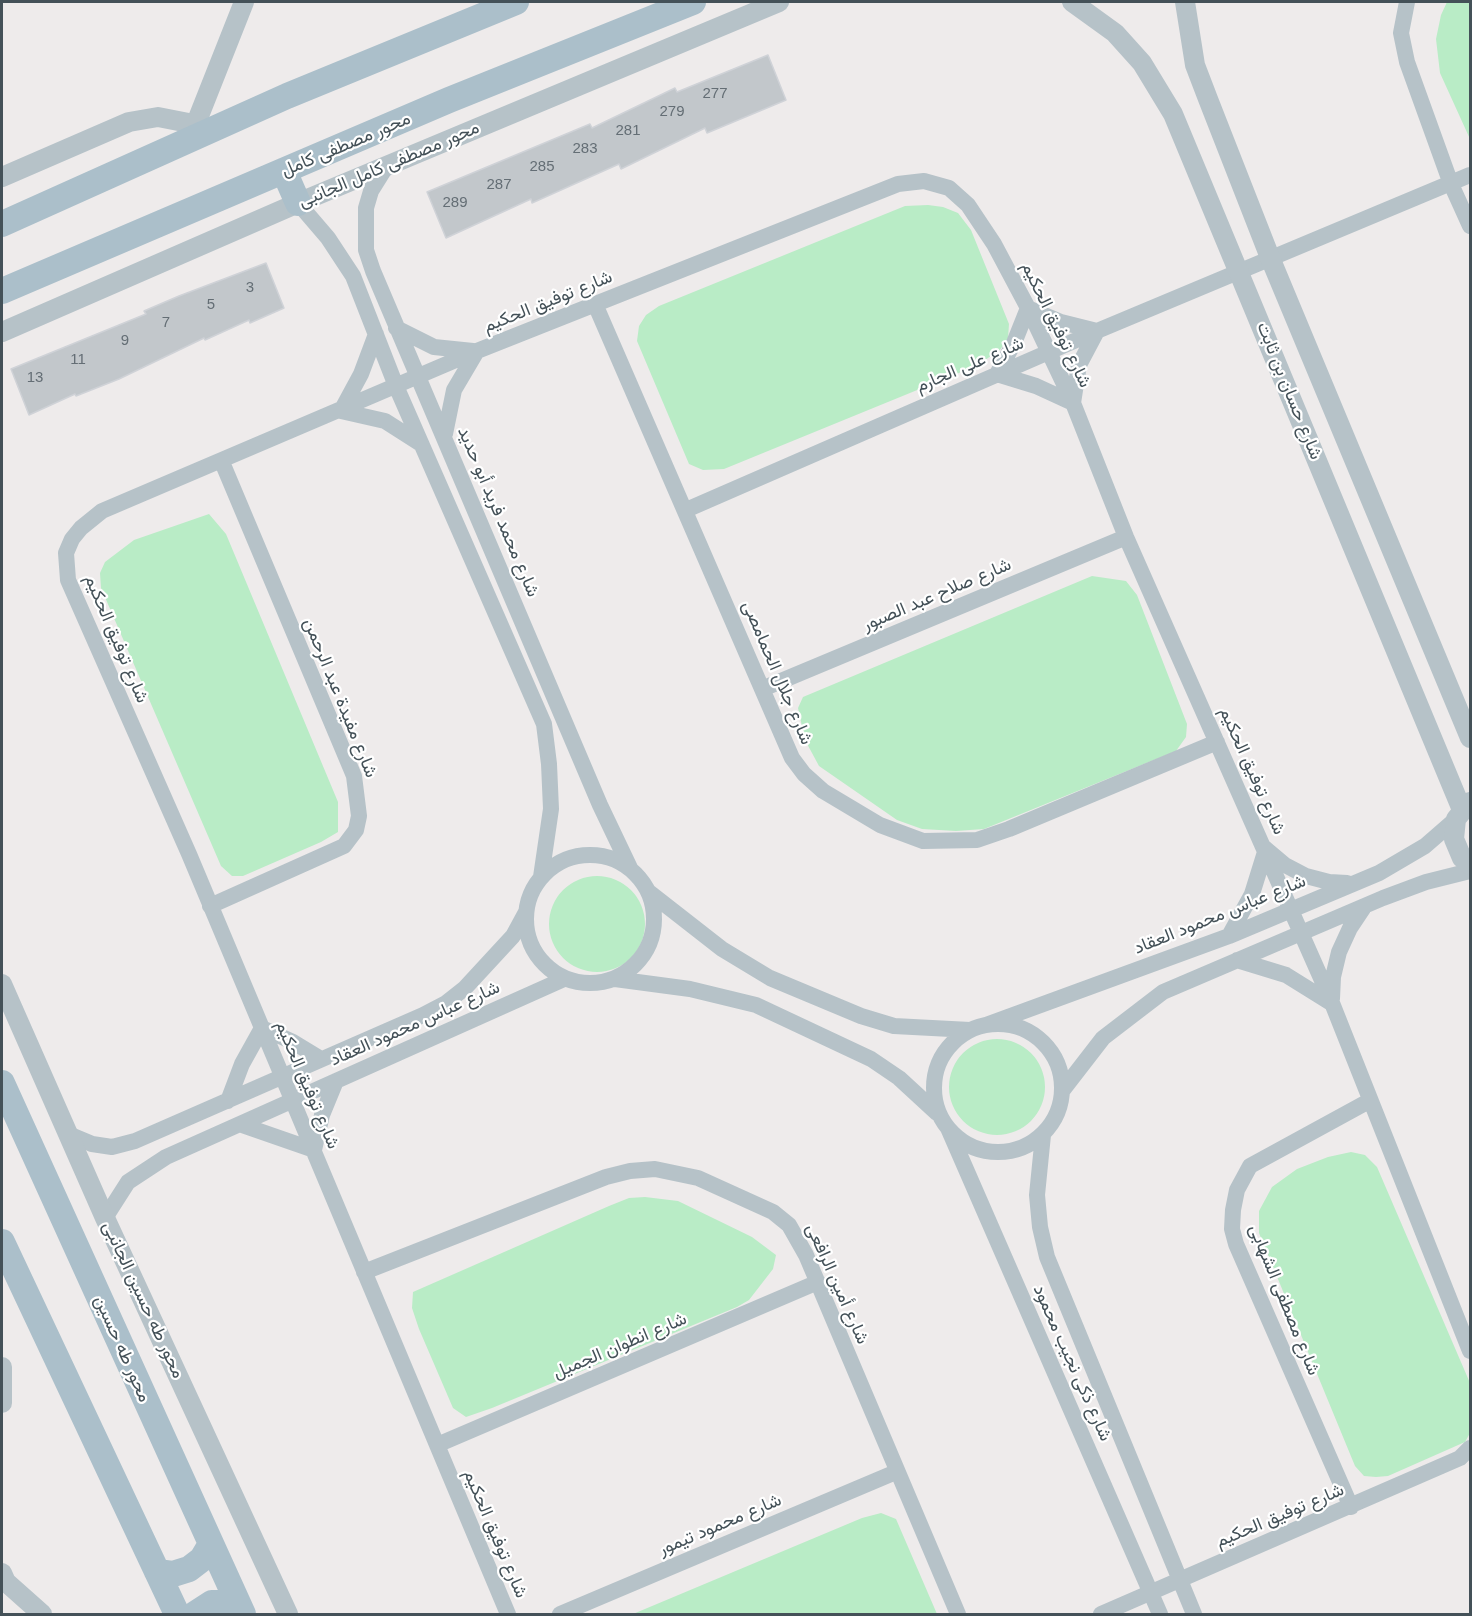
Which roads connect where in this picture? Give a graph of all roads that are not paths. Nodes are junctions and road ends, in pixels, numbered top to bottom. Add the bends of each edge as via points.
1 (244, 2) edge
2 (516, 2) edge
3 (693, 2) edge
4 (779, 2) edge
5 (1072, 2) edge
6 (1185, 2) edge
7 (1407, 2) edge
8 (200, 130) junction
9 (386, 167) junction
10 (284, 171) junction
11 (1470, 176) edge
12 (2, 177) edge
13 (1451, 184) junction
14 (298, 203) junction
15 (2, 224) edge
16 (1470, 226) edge
17 (1271, 260) junction
18 (1241, 273) junction
19 (2, 291) edge
20 (595, 304) junction
21 (1028, 308) junction
22 (396, 328) junction
23 (1097, 330) junction
24 (2, 332) edge
25 (376, 334) junction
26 (477, 351) junction
27 (1048, 353) junction
28 (997, 374) junction
29 (418, 376) junction
30 (396, 386) junction
31 (1074, 403) junction
32 (341, 411) junction
33 (444, 435) junction
34 (424, 446) junction
35 (222, 462) junction
36 (686, 510) junction
37 (1126, 537) junction
38 (762, 689) junction
39 (1470, 738) edge
40 (1217, 742) junction
41 (1463, 811) edge
42 (1266, 849) junction
43 (1470, 865) edge
44 (630, 868) junction
45 (1470, 871) edge
46 (541, 877) junction
47 (1353, 884) junction
48 (649, 892) junction
49 (210, 906) junction
50 (1364, 906) junction
51 (1291, 908) junction
52 (526, 912) junction
53 (1300, 933) junction
54 (1229, 936) junction
55 (1237, 960) junction
56 (564, 979) junction
57 (615, 979) junction
58 (2, 984) edge
59 (1332, 1003) junction
60 (978, 1027) junction
61 (262, 1028) junction
62 (321, 1059) junction
63 (283, 1077) junction
64 (336, 1081) junction
65 (2, 1083) edge
66 (1062, 1091) junction
67 (228, 1101) junction
68 (292, 1101) junction
69 (1369, 1101) junction
70 (944, 1122) junction
71 (242, 1125) junction
72 (68, 1134) junction
73 (1042, 1135) junction
74 (314, 1150) junction
75 (105, 1218) junction
76 (2, 1242) edge
77 (364, 1272) junction
78 (818, 1282) junction
79 (11, 1288) edge
80 (1470, 1351) edge
81 (2, 1367) edge
82 (2, 1403) edge
83 (436, 1445) junction
84 (1470, 1448) edge
85 (896, 1472) junction
86 (1351, 1507) junction
87 (210, 1544) junction
88 (157, 1572) junction
89 (2, 1573) edge
90 (1180, 1581) junction
91 (1152, 1594) junction
92 (240, 1608) edge
93 (42, 1614) edge
94 (177, 1614) edge
95 (195, 1614) edge
96 (288, 1614) edge
97 (508, 1614) edge
98 (560, 1614) edge
99 (958, 1614) edge
100 (1101, 1614) edge
101 (1160, 1614) edge
102 (1194, 1614) edge

1 - 8 street
2 - 8 main road
3 - 10 main road, محور مصطفى كامل
4 - 9 street, محور مصطفى كامل الجانبى
5 - 18 street, شارع حسان بن ثابت via 1115,33 1142,63 1173,114
6 - 17 street, شارع حسان بن ثابت via 1195,65
7 - 13 street via 1401,33 1407,62
8 - 12 street via 158,117 129,122
8 - 15 main road
9 - 14 street, محور مصطفى كامل الجانبى
9 - 22 street, شارع محمد فريد أبو حديد via 371,191 365,226 366,250
10 - 14 main road
10 - 19 main road, محور مصطفى كامل
11 - 13 street, شارع على الجارم
13 - 16 street
13 - 17 street, شارع على الجارم
14 - 24 street, محور مصطفى كامل الجانبى
14 - 25 street via 353,276
17 - 18 street, شارع على الجارم
17 - 39 street, شارع حسان بن ثابت
18 - 23 street, شارع على الجارم
18 - 41 street, شارع حسان بن ثابت
20 - 21 street, شارع توفيق الحكيم via 872,192 924,181 949,188 968,205
20 - 26 street, شارع توفيق الحكيم
20 - 36 street, شارع جلال الحمامصى
21 - 23 street via 1061,322
21 - 27 street, شارع توفيق الحكيم
21 - 28 street
22 - 26 street via 434,347
22 - 29 street, شارع محمد فريد أبو حديد
23 - 27 street, شارع على الجارم
23 - 31 street via 1079,365
25 - 30 street
25 - 32 street
26 - 29 street, شارع توفيق الحكيم
26 - 33 street via 454,390
27 - 28 street, شارع على الجارم
27 - 31 street, شارع توفيق الحكيم
28 - 31 street
28 - 36 street, شارع على الجارم
29 - 30 street, شارع توفيق الحكيم
29 - 33 street, شارع محمد فريد أبو حديد
30 - 32 street, شارع توفيق الحكيم
30 - 34 street
31 - 37 street, شارع توفيق الحكيم
32 - 34 street via 385,421
32 - 35 street, شارع توفيق الحكيم
33 - 44 street, شارع محمد فريد أبو حديد via 595,795
34 - 46 street via 544,724 551,809
35 - 49 street, شارع مفيدة عبد الرحمن via 354,776 359,816 356,831 344,846
35 - 49 street, شارع توفيق الحكيم via 102,511 81,528 66,553 68,580
36 - 38 street, شارع جلال الحمامصى
37 - 38 street, شارع صلاح عبد الصبور
37 - 40 street, شارع توفيق الحكيم
38 - 40 street, شارع جلال الحمامصى via 792,758 804,774 880,825 923,841 977,840
40 - 42 street, شارع توفيق الحكيم
41 - 43 street via 1454,839
41 - 47 street, شارع عباس محمود العقاد via 1411,855
42 - 47 street via 1306,876
42 - 51 street, شارع توفيق الحكيم
42 - 54 street via 1252,894
44 - 46 street via 616,860 584,855 553,866
44 - 48 street
45 - 50 street via 1426,882
46 - 52 street
47 - 51 street, شارع عباس محمود العقاد
48 - 57 street via 654,912 650,943 633,968
48 - 60 street, شارع عباس محمود العقاد via 722,949 770,978 861,1016 894,1026
49 - 61 street, شارع توفيق الحكيم
50 - 53 street
50 - 59 street via 1339,952
51 - 53 street, شارع توفيق الحكيم
51 - 54 street, شارع عباس محمود العقاد
52 - 56 street via 526,928 538,958
52 - 62 street, شارع عباس محمود العقاد via 513,936 446,1003
53 - 55 street
53 - 59 street, شارع توفيق الحكيم
54 - 60 street, شارع عباس محمود العقاد
55 - 59 street via 1287,975
55 - 66 street via 1162,992 1138,1009 1103,1038
56 - 57 street via 598,984
56 - 64 street, شارع عباس محمود العقاد
57 - 70 street via 690,989 756,1005 871,1059 924,1099
58 - 72 street, محور طه حسين الجانبى
59 - 69 street, شارع توفيق الحكيم
60 - 66 street via 1002,1023 1033,1034 1055,1058
60 - 70 street via 956,1039 937,1067 935,1100
61 - 62 street
61 - 63 street, شارع توفيق الحكيم
61 - 67 street
62 - 63 street, شارع عباس محمود العقاد
63 - 67 street, شارع عباس محمود العقاد
63 - 68 street, شارع توفيق الحكيم
64 - 68 street, شارع عباس محمود العقاد
64 - 74 street via 322,1115
65 - 87 main road, محور طه حسين
66 - 73 street via 1056,1115
67 - 72 street, شارع عباس محمود العقاد via 158,1133 112,1147
68 - 71 street, شارع عباس محمود العقاد
68 - 74 street, شارع توفيق الحكيم
69 - 80 street, شارع توفيق الحكيم
69 - 86 street, شارع مصطفى الشهابى via 1250,1166 1237,1190 1232,1229
70 - 73 street via 971,1146 1001,1153 1030,1144
70 - 91 street, شارع ذكى نجيب محمود
71 - 74 street
71 - 75 street, شارع عباس محمود العقاد via 145,1169 128,1182
72 - 75 street, محور طه حسين الجانبى
73 - 90 street, شارع ذكى نجيب محمود via 1037,1196 1047,1257
74 - 77 street, شارع توفيق الحكيم
75 - 96 street, محور طه حسين الجانبى
76 - 79 main road
77 - 78 street, شارع أمين الرافعى via 606,1177 656,1169 698,1178 773,1212 798,1238
77 - 83 street, شارع توفيق الحكيم
78 - 83 street, شارع انطوان الجميل
78 - 85 street, شارع أمين الرافعى
79 - 88 main road
81 - 82 street
83 - 97 street, شارع توفيق الحكيم
84 - 86 street, شارع توفيق الحكيم via 1460,1458
85 - 98 street, شارع محمود تيمور
85 - 99 street, شارع أمين الرافعى
86 - 90 street, شارع توفيق الحكيم
87 - 88 main road via 202,1559 189,1569 173,1574
87 - 92 main road, محور طه حسين
88 - 94 main road
89 - 93 street via 6,1582
90 - 91 street, شارع توفيق الحكيم
90 - 102 street, شارع ذكى نجيب محمود
91 - 100 street, شارع توفيق الحكيم
91 - 101 street, شارع ذكى نجيب محمود
92 - 95 main road via 212,1603

